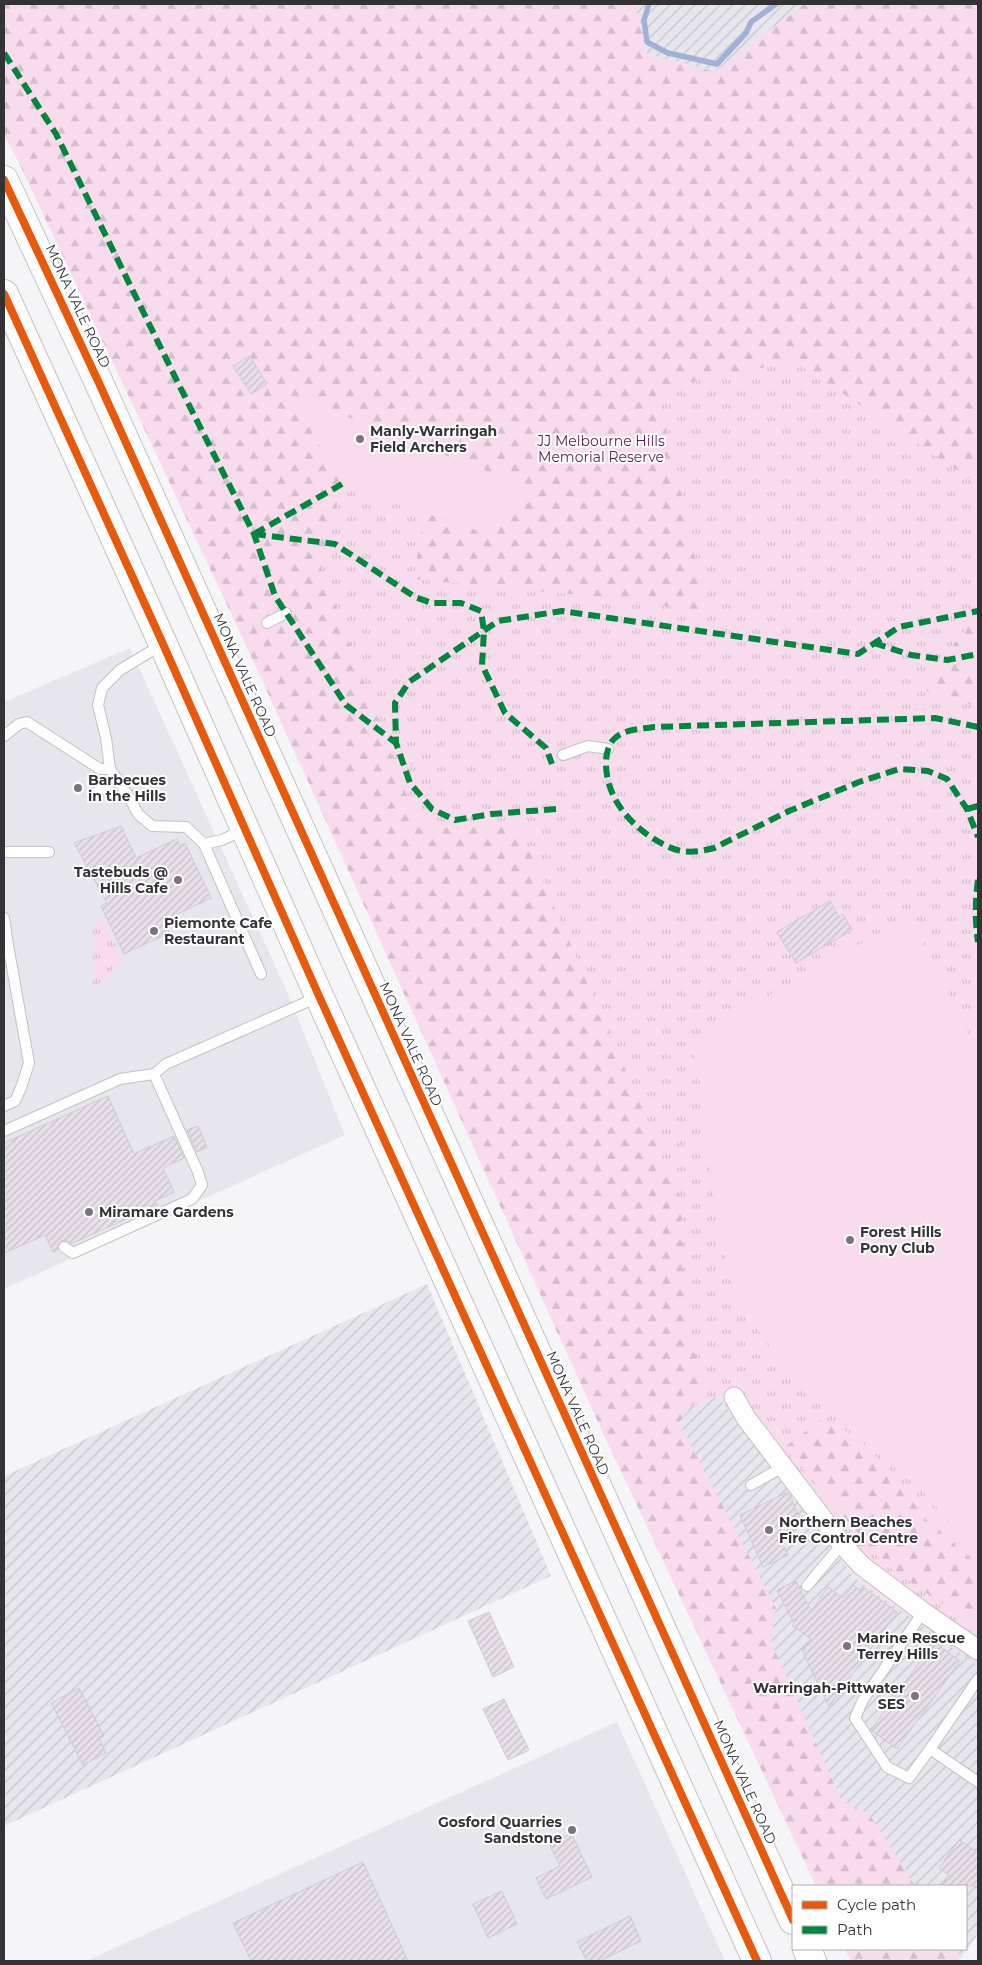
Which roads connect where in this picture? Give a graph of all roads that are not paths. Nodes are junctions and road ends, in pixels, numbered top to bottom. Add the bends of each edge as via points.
1 (4, 180) edge
2 (4, 294) edge
3 (286, 613) dead end
4 (267, 623) dead end
5 (163, 644) junction
6 (4, 736) edge
7 (608, 748) dead end
8 (563, 755) dead end
9 (110, 769) junction
10 (117, 779) junction
11 (94, 794) dead end
12 (244, 830) junction
13 (204, 844) junction
14 (4, 852) edge
15 (49, 852) dead end
16 (4, 918) edge
17 (5, 939) edge
18 (261, 974) dead end
19 (319, 996) junction
20 (154, 1074) junction
21 (4, 1106) edge
22 (4, 1131) edge
23 (64, 1247) dead end
24 (734, 1397) dead end
25 (783, 1467) junction
26 (751, 1484) dead end
27 (842, 1544) junction
28 (807, 1586) dead end
29 (923, 1612) junction
30 (978, 1650) edge
31 (978, 1679) edge
32 (930, 1749) junction
33 (978, 1782) edge
34 (792, 1918) edge
35 (757, 1961) edge

1 - 34 highway, MONA VALE ROAD via 104,392
2 - 5 highway
3 - 4 lane
5 - 9 lane via 120,670 102,688 98,705
5 - 12 highway
6 - 9 lane via 27,722 100,769
7 - 8 lane via 588,746
9 - 10 lane
10 - 11 lane
10 - 13 lane via 138,814 152,826 186,827
12 - 13 lane
12 - 19 highway
13 - 18 lane
14 - 15 lane
16 - 17 lane
17 - 21 lane via 29,1064 15,1101
19 - 20 lane via 166,1064
19 - 35 highway
20 - 22 lane via 120,1078
20 - 23 lane via 202,1185 192,1199 73,1253
24 - 25 street
25 - 26 lane
25 - 27 street
27 - 28 lane
27 - 29 street via 861,1565
29 - 30 street
29 - 32 lane via 863,1700 855,1718 886,1767 909,1778
31 - 32 lane
32 - 33 lane

